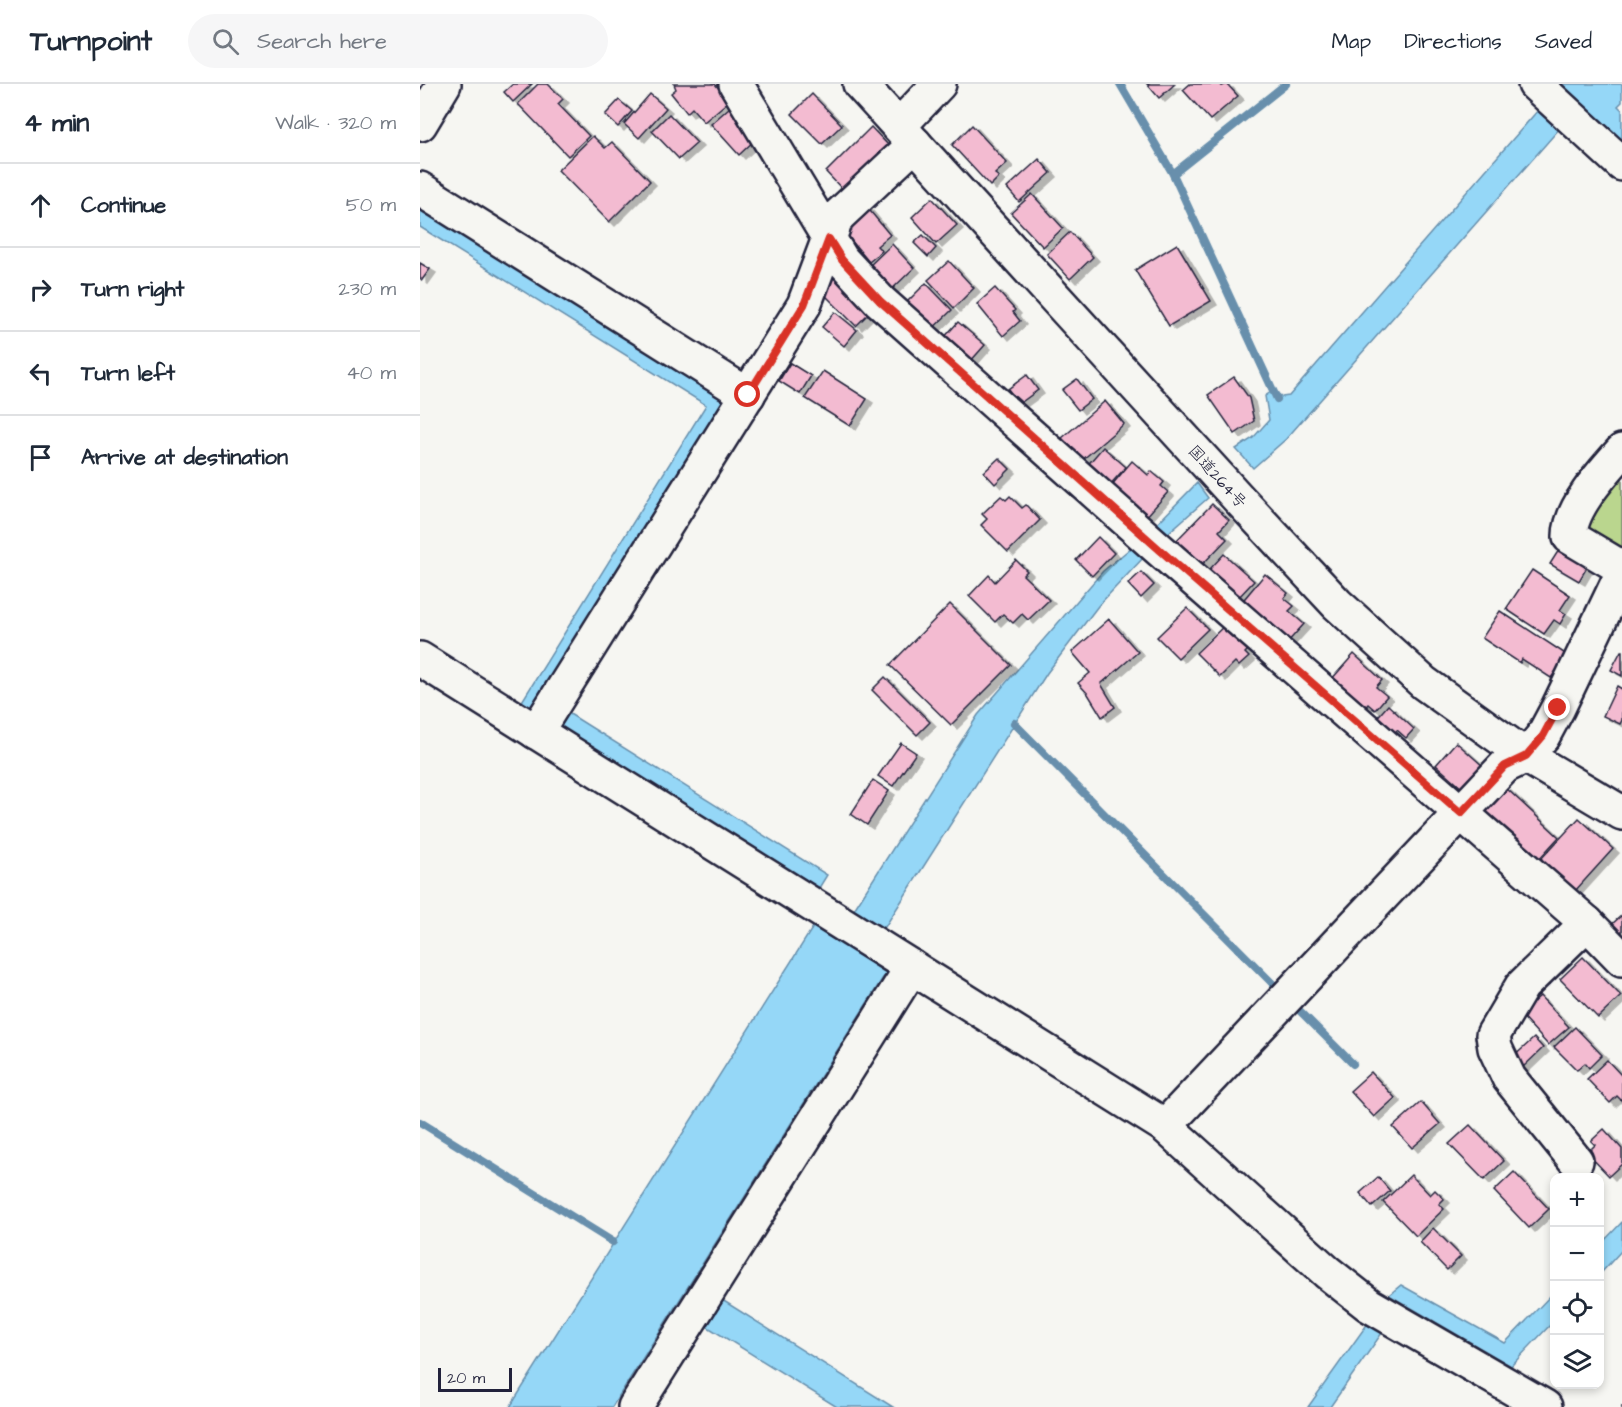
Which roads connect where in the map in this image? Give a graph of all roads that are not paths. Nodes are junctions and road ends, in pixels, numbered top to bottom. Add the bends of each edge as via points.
1 (444, 84) edge
2 (736, 84) edge
3 (860, 84) edge
4 (939, 84) edge
5 (1552, 100) edge
6 (420, 124) edge
7 (907, 135) junction
8 (1622, 164) edge
9 (420, 189) edge
10 (829, 239) junction
11 (748, 395) junction
12 (1622, 451) edge
13 (1622, 568) edge
14 (1622, 574) edge
15 (420, 659) edge
16 (536, 732) junction
17 (1526, 756) junction
18 (1461, 813) junction
19 (1622, 813) edge
20 (1587, 923) junction
21 (1622, 958) edge
22 (912, 967) junction
23 (1166, 1126) junction
24 (1576, 1161) dead end
25 (635, 1407) edge
26 (1545, 1407) edge

1 - 6 main road
2 - 10 main road
3 - 7 main road, 国道264号
4 - 7 main road
5 - 8 main road
7 - 10 main road via 837,217
7 - 17 main road, 国道264号 via 1337,604 1424,683
9 - 11 main road
10 - 11 main road via 804,305
10 - 18 main road via 842,260 880,301
11 - 16 main road
12 - 13 main road via 1595,481 1569,525 1569,537
14 - 17 main road via 1558,708 1543,736
15 - 16 main road
16 - 22 main road
17 - 18 main road via 1505,766
17 - 19 main road, 国道264号
18 - 20 main road
18 - 23 main road
20 - 21 main road
20 - 24 main road via 1522,986 1493,1035 1509,1078
22 - 23 main road
22 - 25 main road
23 - 26 main road via 1327,1272 1369,1305

